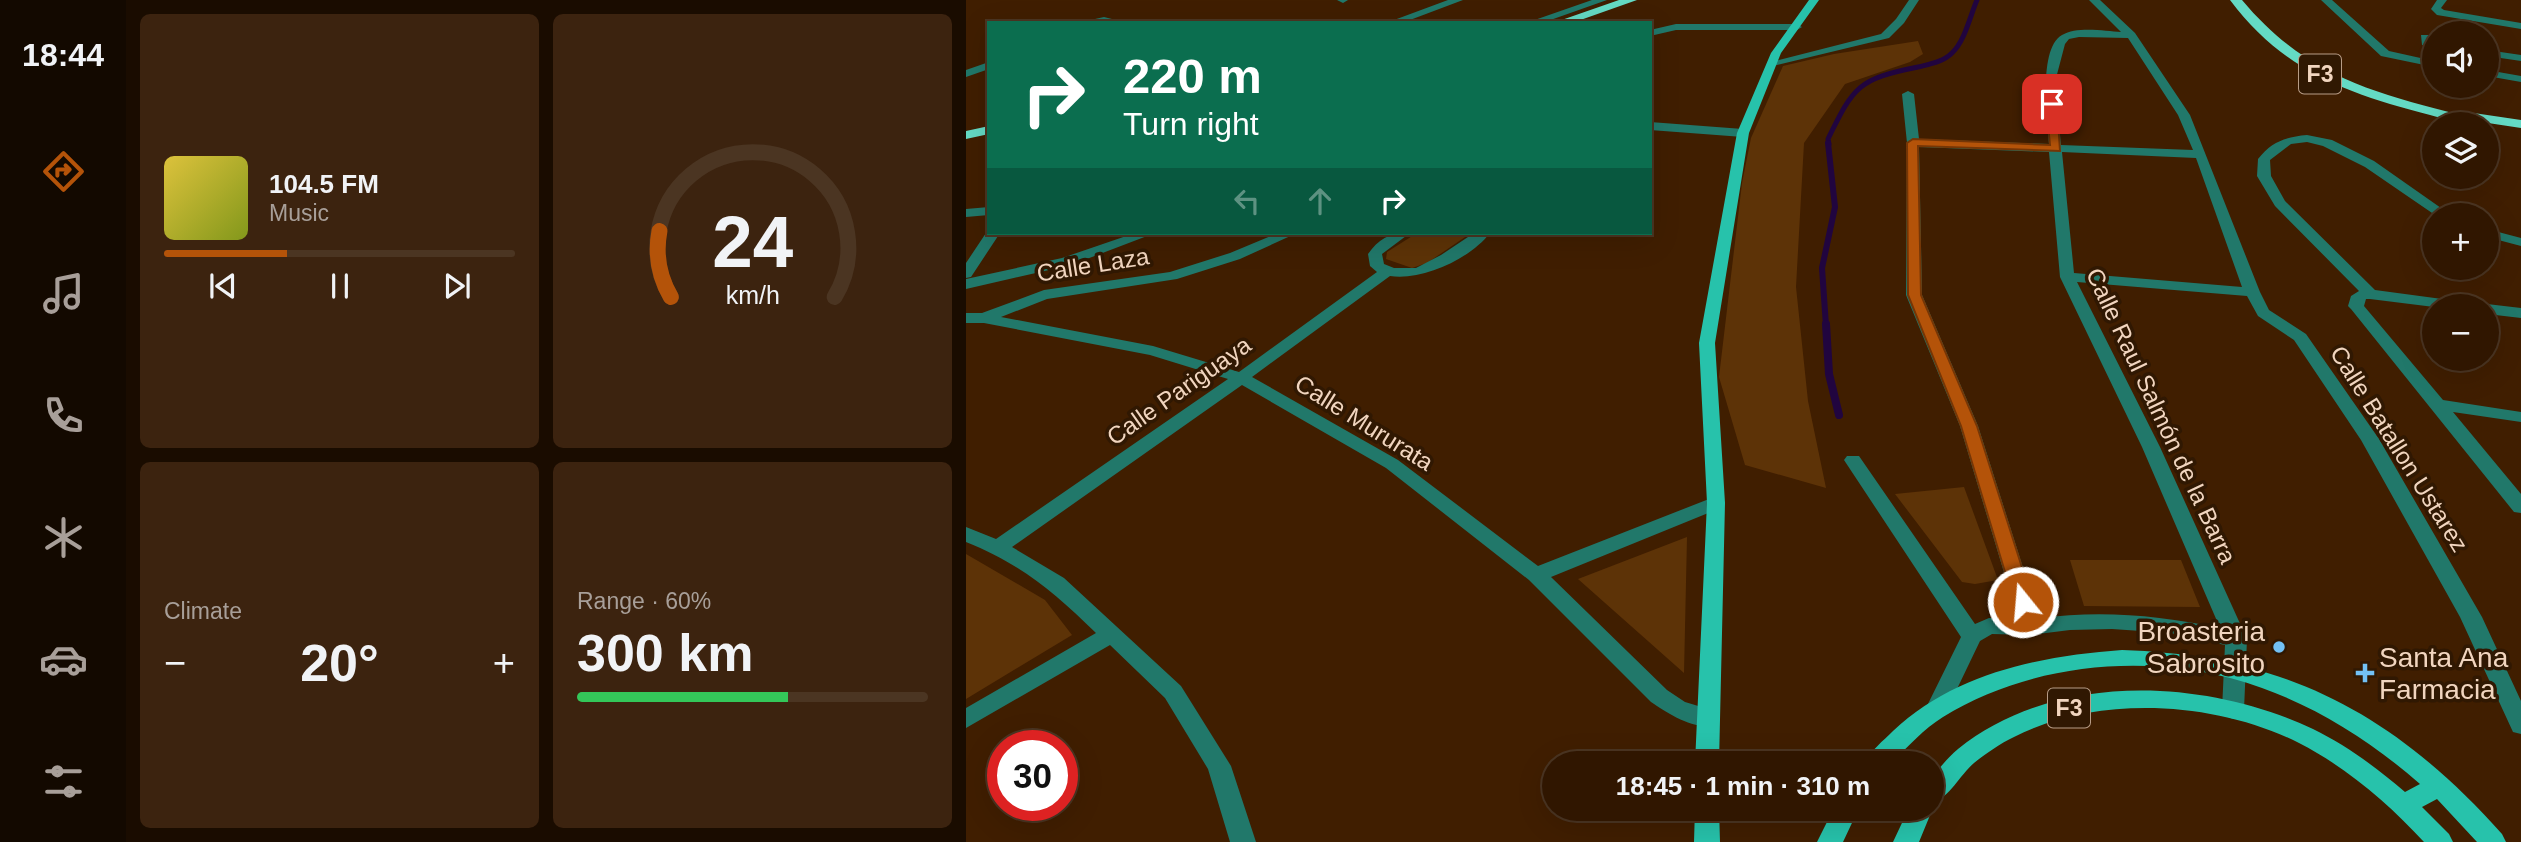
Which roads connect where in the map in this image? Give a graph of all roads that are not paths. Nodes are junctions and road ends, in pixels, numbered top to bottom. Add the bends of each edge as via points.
1 (1458, 0) edge
2 (1602, 0) edge
3 (1631, 0) edge
4 (1814, 0) edge
5 (1914, 0) edge
6 (2094, 0) edge
7 (2236, 0) edge
8 (2326, 0) edge
9 (2441, 0) edge
10 (1397, 21) edge
11 (1537, 21) edge
12 (1565, 21) edge
13 (2521, 26) edge
14 (1797, 27) junction
15 (1652, 33) edge
16 (2131, 35) junction
17 (2499, 55) edge
18 (2390, 57) junction
19 (2422, 58) edge
20 (2499, 59) edge
21 (2521, 59) edge
22 (2422, 62) edge
23 (1773, 63) junction
24 (987, 66) edge
25 (966, 74) edge
26 (2499, 75) edge
27 (2521, 79) edge
28 (1908, 94) dead end
29 (2426, 110) junction
30 (2434, 112) edge
31 (2521, 124) edge
32 (1652, 126) edge
33 (2499, 128) edge
34 (987, 130) edge
35 (1743, 133) junction
36 (2521, 133) edge
37 (966, 135) edge
38 (1913, 143) junction
39 (2056, 149) junction
40 (2201, 154) junction
41 (2426, 203) edge
42 (987, 211) edge
43 (966, 213) edge
44 (991, 235) edge
45 (1142, 235) edge
46 (1285, 235) edge
47 (1400, 235) edge
48 (1480, 235) edge
49 (2499, 236) edge
50 (2521, 242) edge
51 (1386, 272) junction
52 (966, 274) edge
53 (2067, 277) junction
54 (966, 284) edge
55 (2252, 292) junction
56 (2370, 293) junction
57 (2422, 300) edge
58 (2499, 310) edge
59 (2521, 313) edge
60 (975, 318) edge
61 (1241, 378) junction
62 (2438, 405) junction
63 (2521, 417) edge
64 (1853, 460) dead end
65 (1716, 503) junction
66 (2521, 507) edge
67 (966, 534) edge
68 (998, 547) junction
69 (1536, 575) junction
70 (2031, 627) junction
71 (1113, 633) junction
72 (1972, 636) junction
73 (2236, 639) junction
74 (2236, 670) junction
75 (1936, 710) junction
76 (2233, 710) junction
77 (1707, 718) junction
78 (966, 719) edge
79 (2521, 725) edge
80 (1707, 751) edge
81 (1889, 751) edge
82 (1944, 780) edge
83 (2439, 785) junction
84 (2403, 806) junction
85 (1707, 821) edge
86 (1840, 821) edge
87 (1915, 821) edge
88 (1243, 842) edge
89 (1707, 842) edge
90 (1830, 842) edge
91 (1906, 842) edge
92 (2440, 842) edge
93 (2493, 842) edge

1 - 10 street
2 - 11 street
3 - 12 highway
4 - 14 main road
5 - 23 street via 1885,36
6 - 16 street, Calle Batallon Ustarez
7 - 29 highway, F3 via 2251,22 2306,67 2372,97
8 - 18 street
9 - 13 street via 2436,9 2441,13
14 - 15 street via 1676,27
14 - 23 main road
16 - 39 street, Calle Raul Salmón de la Barra via 2071,35 2060,43 2049,82
16 - 40 street, Calle Batallon Ustarez via 2184,116
17 - 21 street
18 - 19 street
18 - 22 street
20 - 21 street
23 - 35 main road
24 - 25 street
26 - 27 street
28 - 38 street
29 - 30 highway, F3
29 - 31 highway, F3
32 - 35 street
33 - 36 highway
34 - 37 highway
35 - 65 main road via 1707,343
38 - 39 street
38 - 70 street via 1914,295 1969,426
39 - 40 street
39 - 53 street, Calle Raul Salmón de la Barra
40 - 55 street, Calle Batallon Ustarez
41 - 56 street via 2349,153 2318,139 2285,141 2264,159 2264,176 2280,203
42 - 43 street
44 - 52 street
45 - 54 street via 1066,262
46 - 60 street, Calle Laza via 1182,273 1044,295
47 - 51 street via 1375,254 1377,266
48 - 51 street via 1428,269
49 - 50 street
51 - 61 street, Calle Pariguaya
53 - 55 street
53 - 73 street, Calle Raul Salmón de la Barra via 2151,447
55 - 79 street, Calle Batallon Ustarez via 2263,313 2300,337 2370,439 2471,617
56 - 57 street
56 - 62 street via 2359,296 2356,306
58 - 59 street
60 - 61 street, Calle Mururata via 1153,351
61 - 68 street, Calle Pariguaya
61 - 69 street, Calle Mururata via 1392,464
62 - 63 street
62 - 66 street
64 - 72 street
65 - 69 street
65 - 77 main road
67 - 68 street
68 - 71 street via 1057,583
69 - 77 street, Calle Mururata via 1659,696
70 - 72 street via 1989,626
70 - 73 street via 2112,621 2170,625
71 - 78 street
71 - 88 street via 1173,692 1213,755
72 - 75 street
73 - 74 street, Calle Raul Salmón de la Barra
74 - 75 main road, F3 via 2124,659 2066,662 1984,686
74 - 76 street, Calle Raul Salmón de la Barra
74 - 83 main road, F3 via 2309,697 2371,732
75 - 81 main road, F3
76 - 82 main road, F3 via 2156,698 2054,710 2001,733 1963,759
76 - 84 main road, F3 via 2290,729 2348,762
77 - 80 main road
83 - 84 main road
83 - 93 main road, F3
84 - 92 main road, F3
85 - 89 main road
86 - 90 main road
87 - 91 main road

